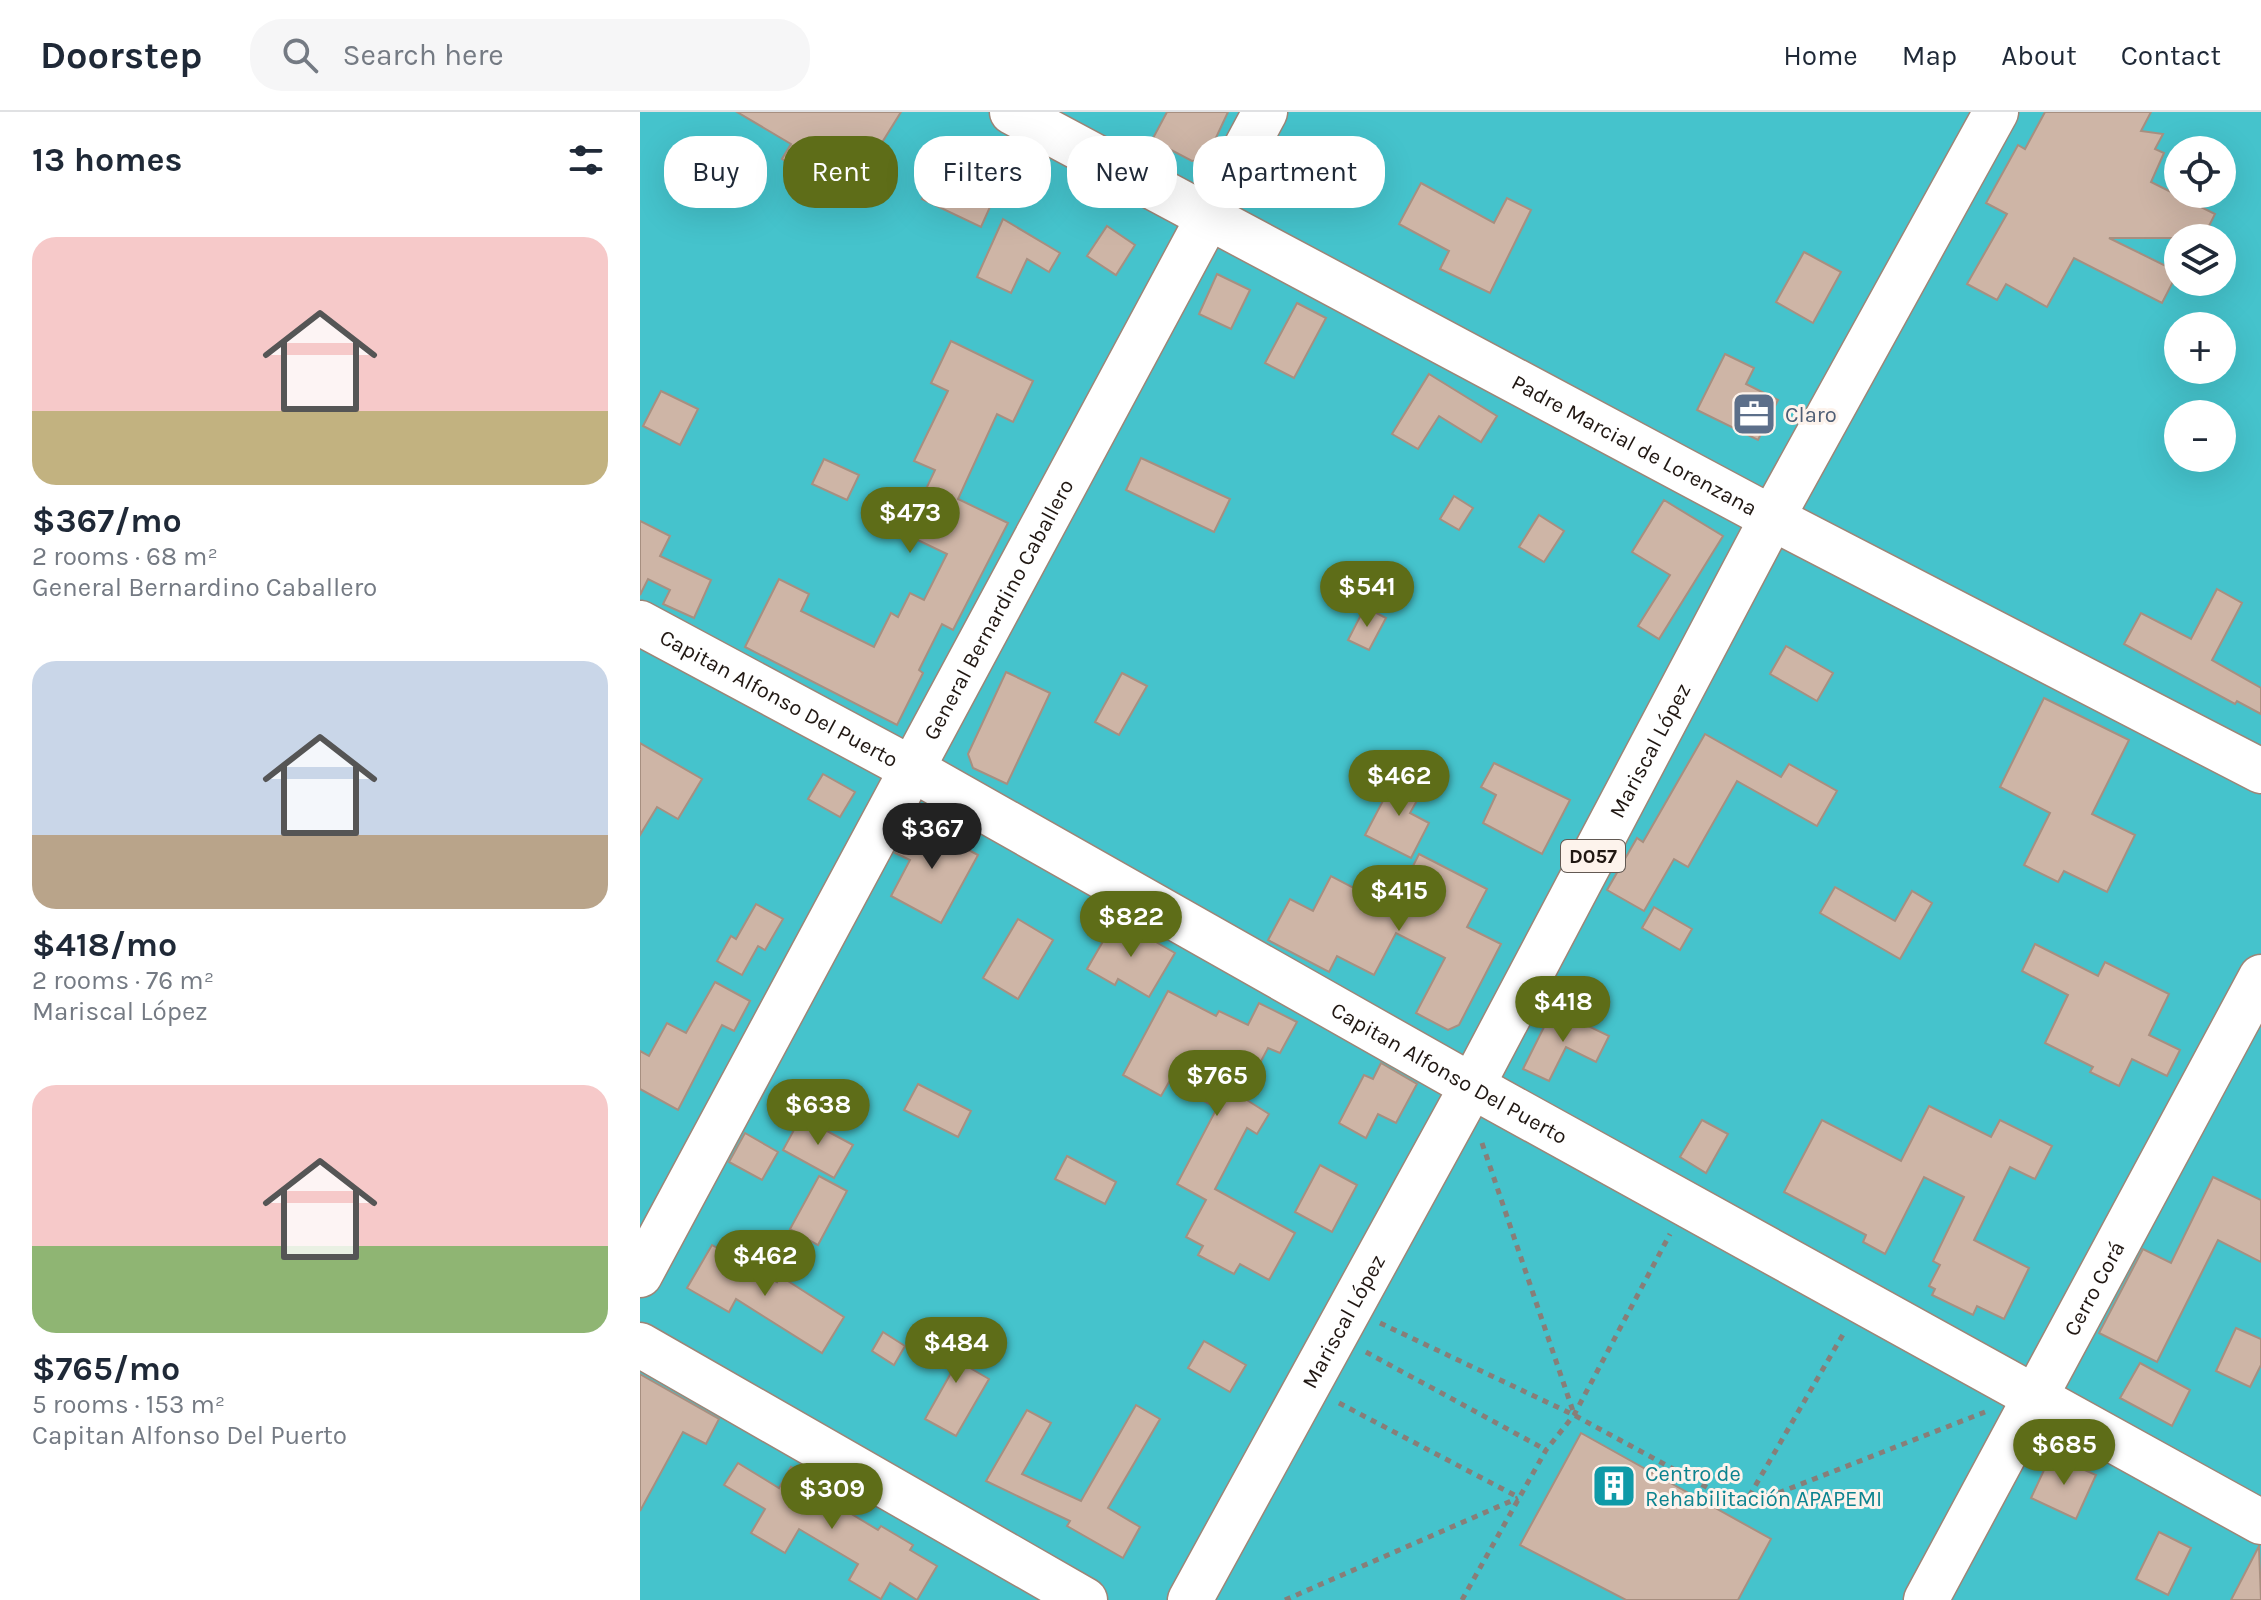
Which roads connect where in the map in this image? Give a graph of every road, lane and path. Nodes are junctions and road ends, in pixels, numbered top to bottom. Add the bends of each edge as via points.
1 (1012, 112) edge
2 (1265, 112) edge
3 (1996, 112) edge
4 (1210, 218) junction
5 (1772, 518) junction
6 (640, 623) edge
7 (912, 769) junction
8 (2261, 771) edge
9 (2261, 977) edge
10 (1472, 1086) junction
11 (1479, 1132) dead end
12 (1671, 1233) dead end
13 (640, 1275) edge
14 (1378, 1322) dead end
15 (1847, 1327) dead end
16 (640, 1345) edge
17 (1362, 1349) dead end
18 (1333, 1400) dead end
19 (2016, 1403) junction
20 (1574, 1415) junction
21 (1546, 1450) junction
22 (1518, 1498) junction
23 (1743, 1507) junction
24 (2261, 1522) edge
25 (1085, 1600) edge
26 (1190, 1600) edge
27 (1285, 1600) edge
28 (1462, 1600) edge
29 (1926, 1600) edge

1 - 4 street, Padre Marcial de Lorenzana
2 - 4 street, General Bernardino Caballero
3 - 5 street, Mariscal López / D057
4 - 5 street, Padre Marcial de Lorenzana
4 - 7 street, General Bernardino Caballero
5 - 8 street, Padre Marcial de Lorenzana
5 - 10 street, Mariscal López / D057
6 - 7 street, Capitan Alfonso Del Puerto
7 - 10 street, Capitan Alfonso Del Puerto
7 - 13 street, General Bernardino Caballero
9 - 19 street, Cerro Corá
10 - 19 street, Capitan Alfonso Del Puerto
10 - 26 street, Mariscal López / D057
11 - 20 path
12 - 20 path
14 - 20 path
15 - 23 path
16 - 25 street
17 - 21 path
18 - 22 path
19 - 23 path
19 - 24 street, Capitan Alfonso Del Puerto
19 - 29 street, Cerro Corá
20 - 21 path
20 - 23 path
21 - 22 path
22 - 27 path
22 - 28 path

